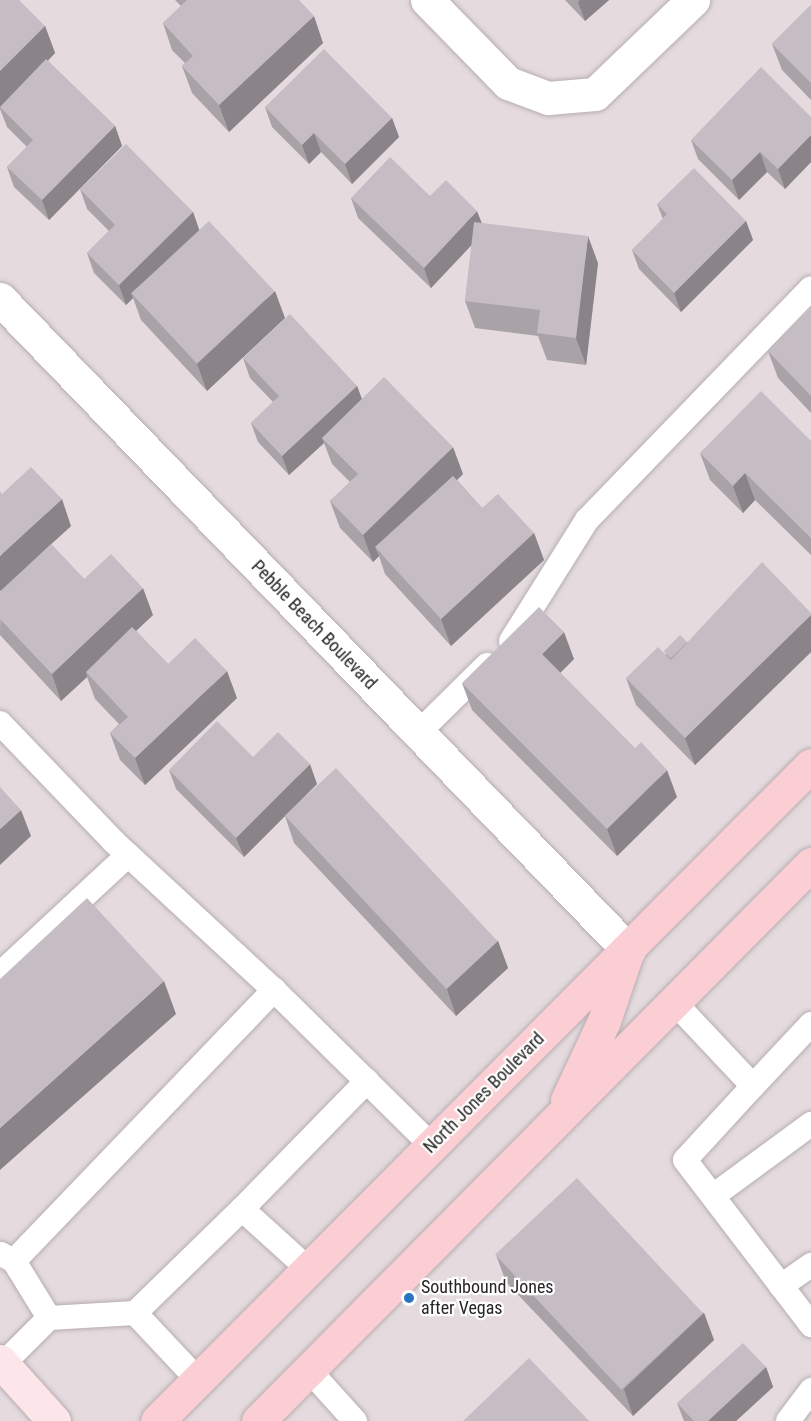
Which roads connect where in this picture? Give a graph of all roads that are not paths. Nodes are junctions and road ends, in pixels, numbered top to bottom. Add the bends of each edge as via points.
1 (427, 0) edge
2 (693, 0) edge
3 (811, 288) edge
4 (0, 299) edge
5 (0, 723) edge
6 (418, 733) junction
7 (811, 765) edge
8 (128, 855) junction
9 (811, 864) edge
10 (627, 950) junction
11 (0, 974) edge
12 (274, 990) junction
13 (674, 1002) junction
14 (811, 1024) edge
15 (367, 1081) junction
16 (753, 1086) junction
17 (558, 1120) junction
18 (811, 1124) edge
19 (431, 1145) junction
20 (713, 1196) junction
21 (242, 1209) junction
22 (7, 1257) edge
23 (811, 1265) edge
24 (307, 1268) junction
25 (781, 1286) junction
26 (135, 1313) junction
27 (49, 1318) junction
28 (811, 1326) edge
29 (2, 1362) edge
30 (309, 1370) junction
31 (198, 1380) junction
32 (811, 1390) edge
33 (54, 1421) edge
34 (157, 1421) edge
35 (258, 1421) edge
36 (355, 1421) edge
37 (788, 1421) edge

1 - 2 street via 508,83 548,98 595,94
3 - 6 lane via 587,520 521,631
4 - 6 street, Pebble Beach Boulevard
5 - 8 lane
6 - 10 street, Pebble Beach Boulevard
7 - 10 main road, North Jones Boulevard
8 - 11 lane
8 - 12 lane
9 - 13 main road
10 - 17 main road via 604,1021
10 - 19 main road, North Jones Boulevard
12 - 15 lane
12 - 22 lane
13 - 16 lane
13 - 17 main road
14 - 16 lane
15 - 19 lane
15 - 21 lane
16 - 20 lane via 685,1160
17 - 30 main road
18 - 20 lane
19 - 24 main road, North Jones Boulevard
20 - 25 lane
21 - 24 lane
21 - 26 lane
22 - 27 lane
23 - 25 lane
24 - 31 main road, North Jones Boulevard
25 - 28 lane
26 - 27 lane
26 - 31 lane
27 - 29 lane
29 - 33 main road
30 - 35 main road
30 - 36 lane
31 - 34 main road, North Jones Boulevard
32 - 37 lane

